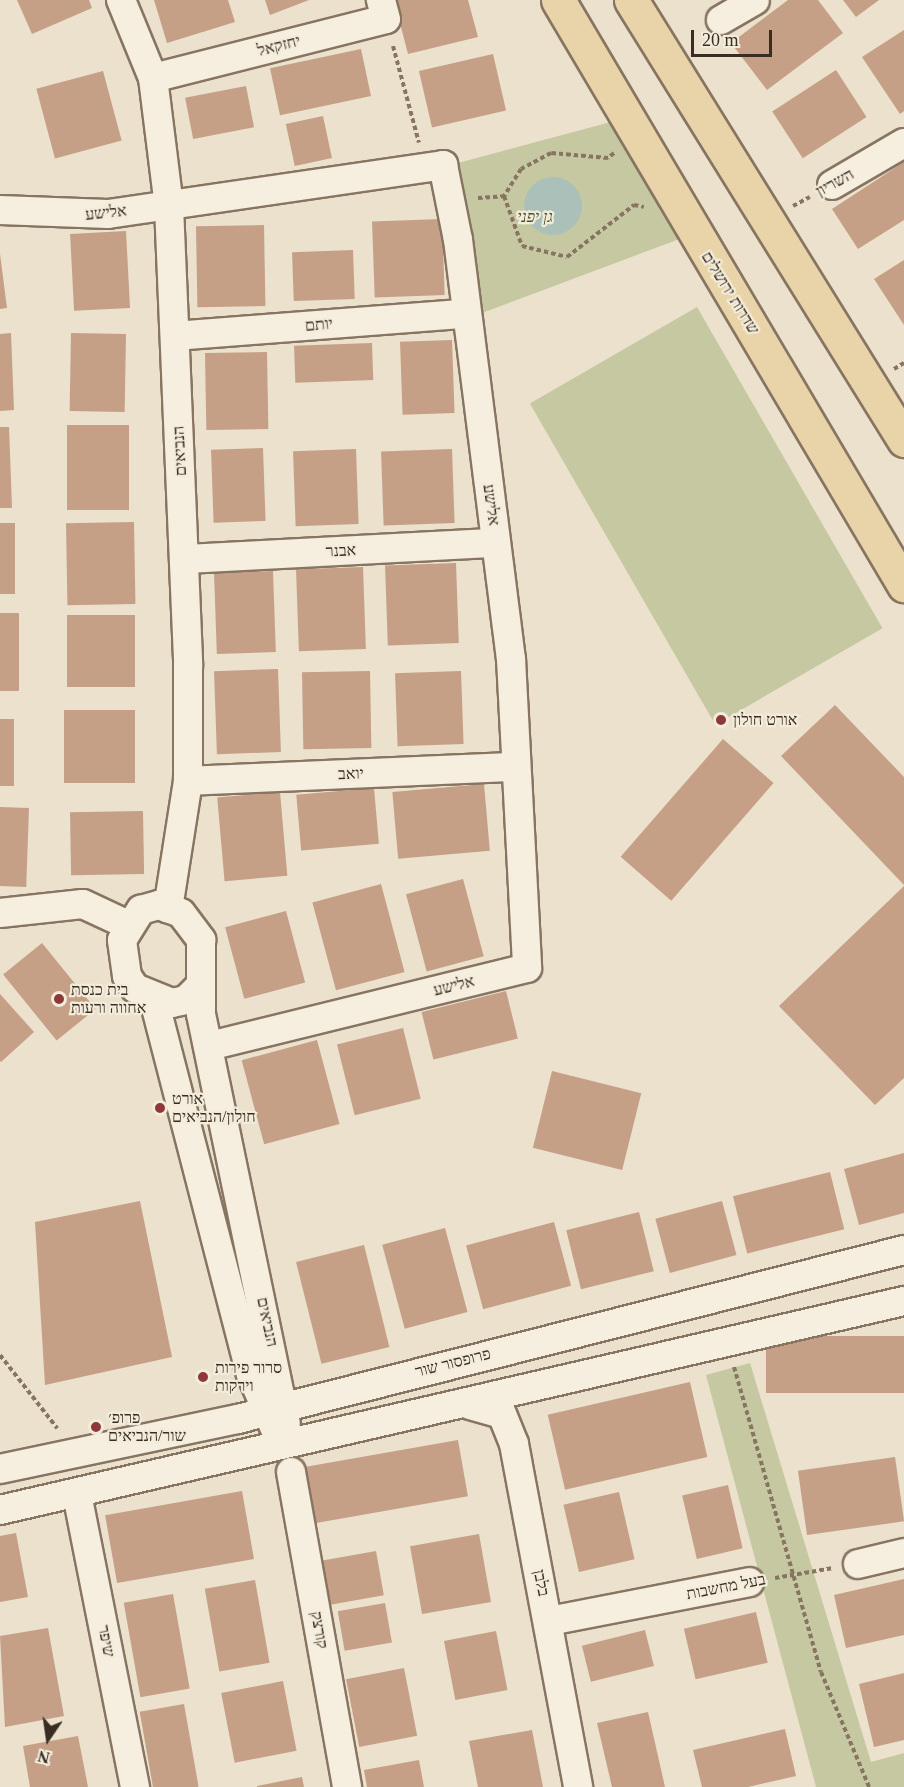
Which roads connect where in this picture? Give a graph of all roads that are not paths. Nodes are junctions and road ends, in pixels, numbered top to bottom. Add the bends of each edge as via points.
1 (121, 0) edge
2 (558, 0) edge
3 (631, 0) edge
4 (755, 0) edge
5 (384, 9) edge
6 (721, 20) dead end
7 (153, 78) junction
8 (904, 143) edge
9 (832, 185) road end
10 (169, 206) junction
11 (0, 210) edge
12 (463, 314) junction
13 (175, 336) junction
14 (904, 440) edge
15 (496, 543) junction
16 (186, 560) junction
17 (904, 585) edge
18 (514, 767) junction
19 (188, 781) junction
20 (168, 908) junction
21 (0, 913) edge
22 (128, 925) junction
23 (199, 987) junction
24 (154, 999) junction
25 (210, 1046) junction
26 (904, 1250) edge
27 (904, 1300) edge
28 (470, 1405) junction
29 (263, 1412) junction
30 (289, 1459) junction
31 (0, 1469) edge
32 (77, 1494) junction
33 (0, 1510) edge
34 (904, 1553) edge
35 (858, 1564) road end
36 (749, 1582) road end
37 (549, 1621) junction
38 (135, 1787) edge
39 (347, 1787) edge
40 (578, 1787) edge

1 - 7 street, הנביאים
2 - 17 main road, שדרות ירושלים via 632,122 671,197
3 - 14 main road
4 - 6 street
5 - 7 street, יחזקאל
7 - 10 street, הנביאים
8 - 9 street, השריון
10 - 11 street, אלישע via 92,216
10 - 12 street, אלישע via 443,165 458,240
10 - 13 street, הנביאים
12 - 13 street, יותם
12 - 15 street, אלישע
13 - 16 street, הנביאים
15 - 16 street, אבנר
15 - 18 street, אלישע via 511,659
16 - 19 street, הנביאים
18 - 19 street, יואב
18 - 25 street, אלישע via 527,969
19 - 20 street, הנביאים
20 - 22 street via 141,910
20 - 23 street via 192,924 201,940
21 - 22 street via 83,904
22 - 24 street via 122,940 127,976
23 - 24 street via 186,1000
23 - 25 street, הנביאים
24 - 29 street, הנביאים
25 - 29 street, הנביאים
26 - 29 street, פרופסור שור
27 - 28 street
28 - 30 street
28 - 37 street, בלבן via 492,1409 508,1421
29 - 30 street, הנביאים
29 - 31 street, פרופסור שור
30 - 32 street
30 - 39 street, קורצק
32 - 33 street
32 - 38 street, שיפר
34 - 35 street
36 - 37 street, בעל מחשבות
37 - 40 street, בלבן

